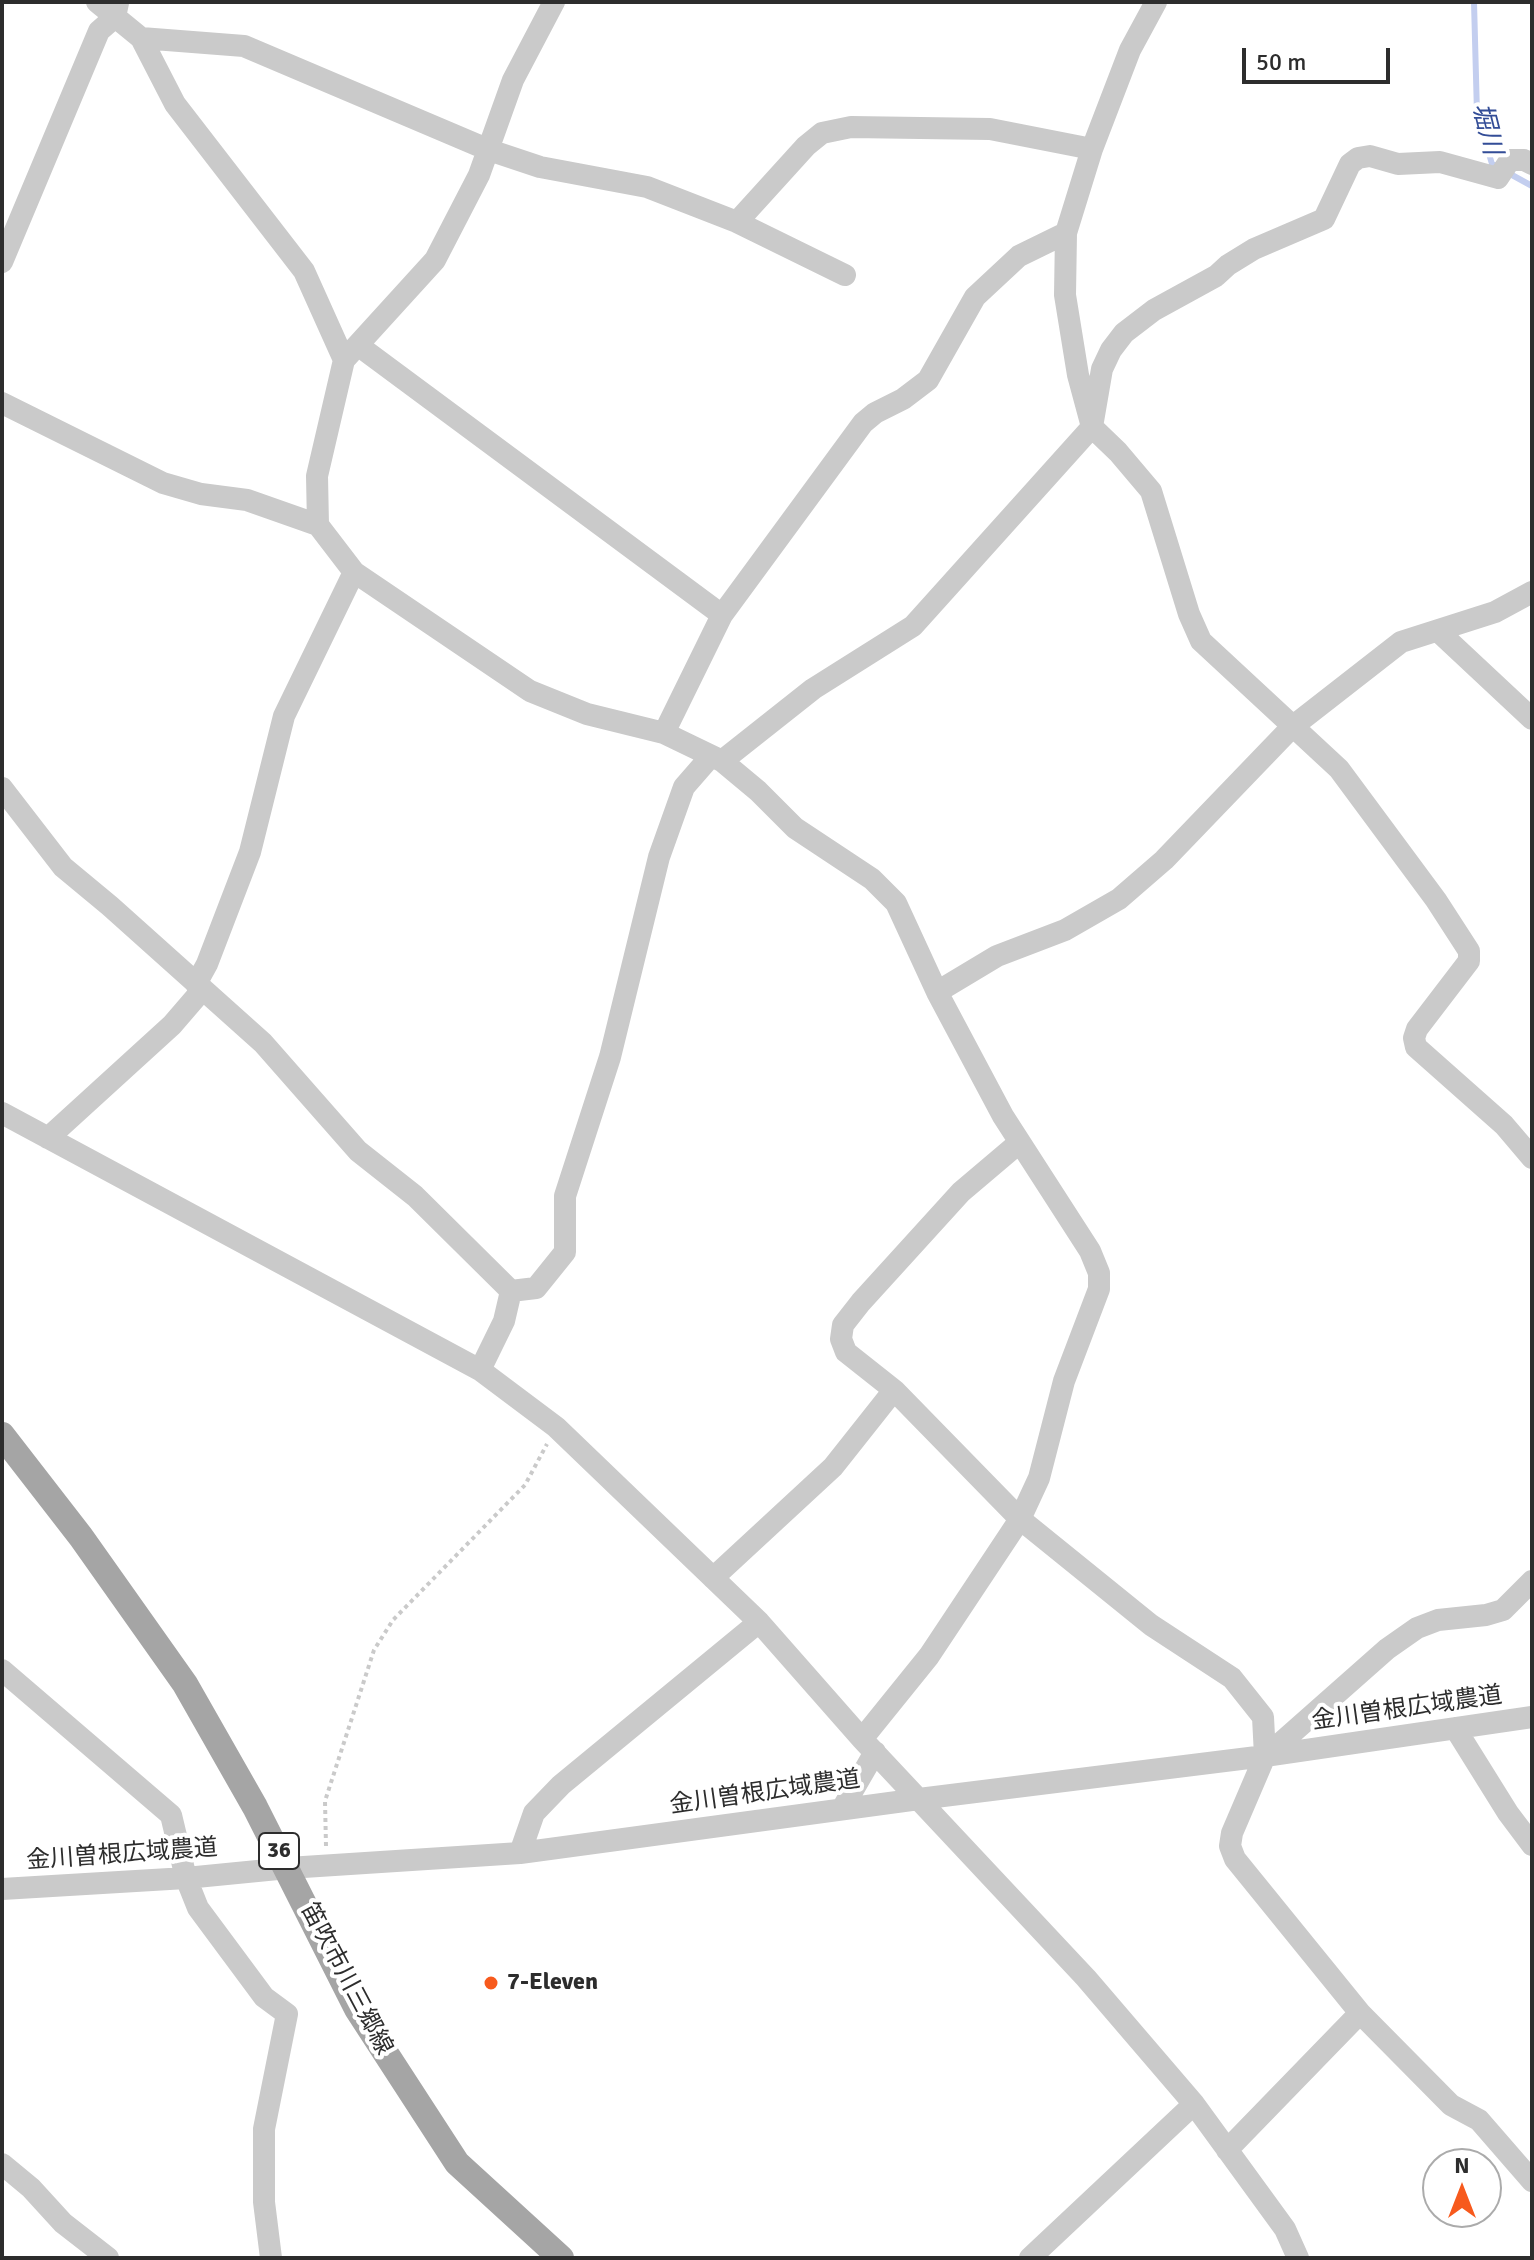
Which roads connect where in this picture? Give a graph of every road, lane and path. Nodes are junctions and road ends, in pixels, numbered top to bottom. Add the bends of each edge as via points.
1 (554, 2) edge
2 (1156, 2) edge
3 (109, 7) edge
4 (141, 38) junction
5 (1092, 149) junction
6 (489, 150) junction
7 (1513, 167) edge
8 (737, 222) junction
9 (1066, 233) junction
10 (2, 262) edge
11 (845, 275) dead end
12 (352, 353) junction
13 (2, 403) edge
14 (1092, 427) junction
15 (318, 525) junction
16 (354, 572) junction
17 (1532, 592) edge
18 (722, 615) junction
19 (1439, 632) junction
20 (1532, 719) edge
21 (1292, 727) junction
22 (664, 733) junction
23 (717, 759) junction
24 (2, 788) edge
25 (199, 987) junction
26 (937, 992) junction
27 (2, 1113) edge
28 (48, 1138) junction
29 (1020, 1142) junction
30 (1532, 1158) edge
31 (511, 1291) junction
32 (480, 1370) junction
33 (894, 1390) junction
34 (556, 1427) junction
35 (2, 1435) edge
36 (1020, 1519) junction
37 (713, 1578) junction
38 (1532, 1581) edge
39 (759, 1622) junction
40 (2, 1670) edge
41 (1532, 1717) edge
42 (1455, 1728) junction
43 (869, 1746) junction
44 (1265, 1756) junction
45 (919, 1799) junction
46 (842, 1809) junction
47 (1532, 1845) edge
48 (520, 1853) junction
49 (325, 1867) junction
50 (288, 1868) junction
51 (186, 1878) junction
52 (2, 1889) edge
53 (1360, 2013) junction
54 (1194, 2104) junction
55 (1227, 2150) junction
56 (2, 2164) edge
57 (1532, 2181) edge
58 (108, 2258) edge
59 (271, 2258) edge
60 (561, 2258) edge
61 (1030, 2258) edge
62 (1298, 2258) edge

1 - 6 street via 513,80
2 - 5 street via 1130,50
3 - 4 street
3 - 10 street
4 - 6 street via 244,46
4 - 12 street via 175,104 304,271
5 - 8 street via 990,129 851,127 822,133 806,146
5 - 9 street
6 - 8 street via 540,167 647,187
6 - 12 street via 435,260
7 - 14 street via 1358,158 1350,164 1324,219 1254,249 1124,333 1102,369
8 - 11 street
9 - 14 street via 1065,295
9 - 18 street via 1019,256 975,297 928,380 863,423
12 - 15 street via 317,476
12 - 18 street
13 - 15 street via 163,483 247,500
14 - 21 street via 1151,491 1201,641
14 - 23 street via 913,626 813,689
15 - 16 street
16 - 22 street via 530,691 587,714
16 - 25 street via 284,716 250,852
17 - 19 street
18 - 22 street
19 - 20 street
19 - 21 street via 1401,642
21 - 26 street via 1164,860 1119,899 1065,930 997,956
21 - 30 street via 1339,769 1469,951 1469,961 1417,1029 1416,1047 1504,1125
22 - 23 street
23 - 26 street via 795,828 872,879 896,903
23 - 31 street via 684,787 659,857 610,1057 565,1196 565,1252 536,1288
24 - 25 street via 63,867
25 - 28 street via 172,1025
25 - 31 street via 263,1043 358,1151 415,1196
26 - 29 street
27 - 28 street
28 - 32 street
29 - 33 street via 961,1192 843,1325 846,1352
29 - 36 street via 1099,1273 1099,1289 1064,1381 1039,1478
31 - 32 street via 504,1321
32 - 34 street
33 - 36 street
33 - 37 street via 833,1467
34 - 37 street
34 - 49 path via 525,1485 393,1620 374,1650 325,1801
35 - 50 main road, 笛吹市川三郷線 / 36 via 185,1684
36 - 43 street
36 - 44 street via 1151,1625 1232,1678 1263,1717
37 - 39 street
38 - 44 street via 1503,1610 1417,1628
39 - 43 street
39 - 48 street via 561,1785 534,1813
40 - 51 street via 171,1815
41 - 42 street, 金川曽根広域農道
42 - 44 street, 金川曽根広域農道
42 - 47 street
43 - 45 street
43 - 46 street
44 - 45 street, 金川曽根広域農道
44 - 53 street via 1230,1846 1235,1859
45 - 46 street, 金川曽根広域農道
45 - 54 street via 1086,1978
46 - 48 street, 金川曽根広域農道
48 - 49 street, 金川曽根広域農道
49 - 50 street, 金川曽根広域農道
50 - 51 street, 金川曽根広域農道
50 - 60 main road, 笛吹市川三郷線 / 36 via 357,2009 457,2163
51 - 52 street, 金川曽根広域農道
51 - 59 street via 207,1921 264,1997 287,2014 264,2129
53 - 55 street
53 - 57 street via 1451,2105 1479,2120
54 - 55 street
54 - 61 street
55 - 62 street via 1285,2229
56 - 58 street

